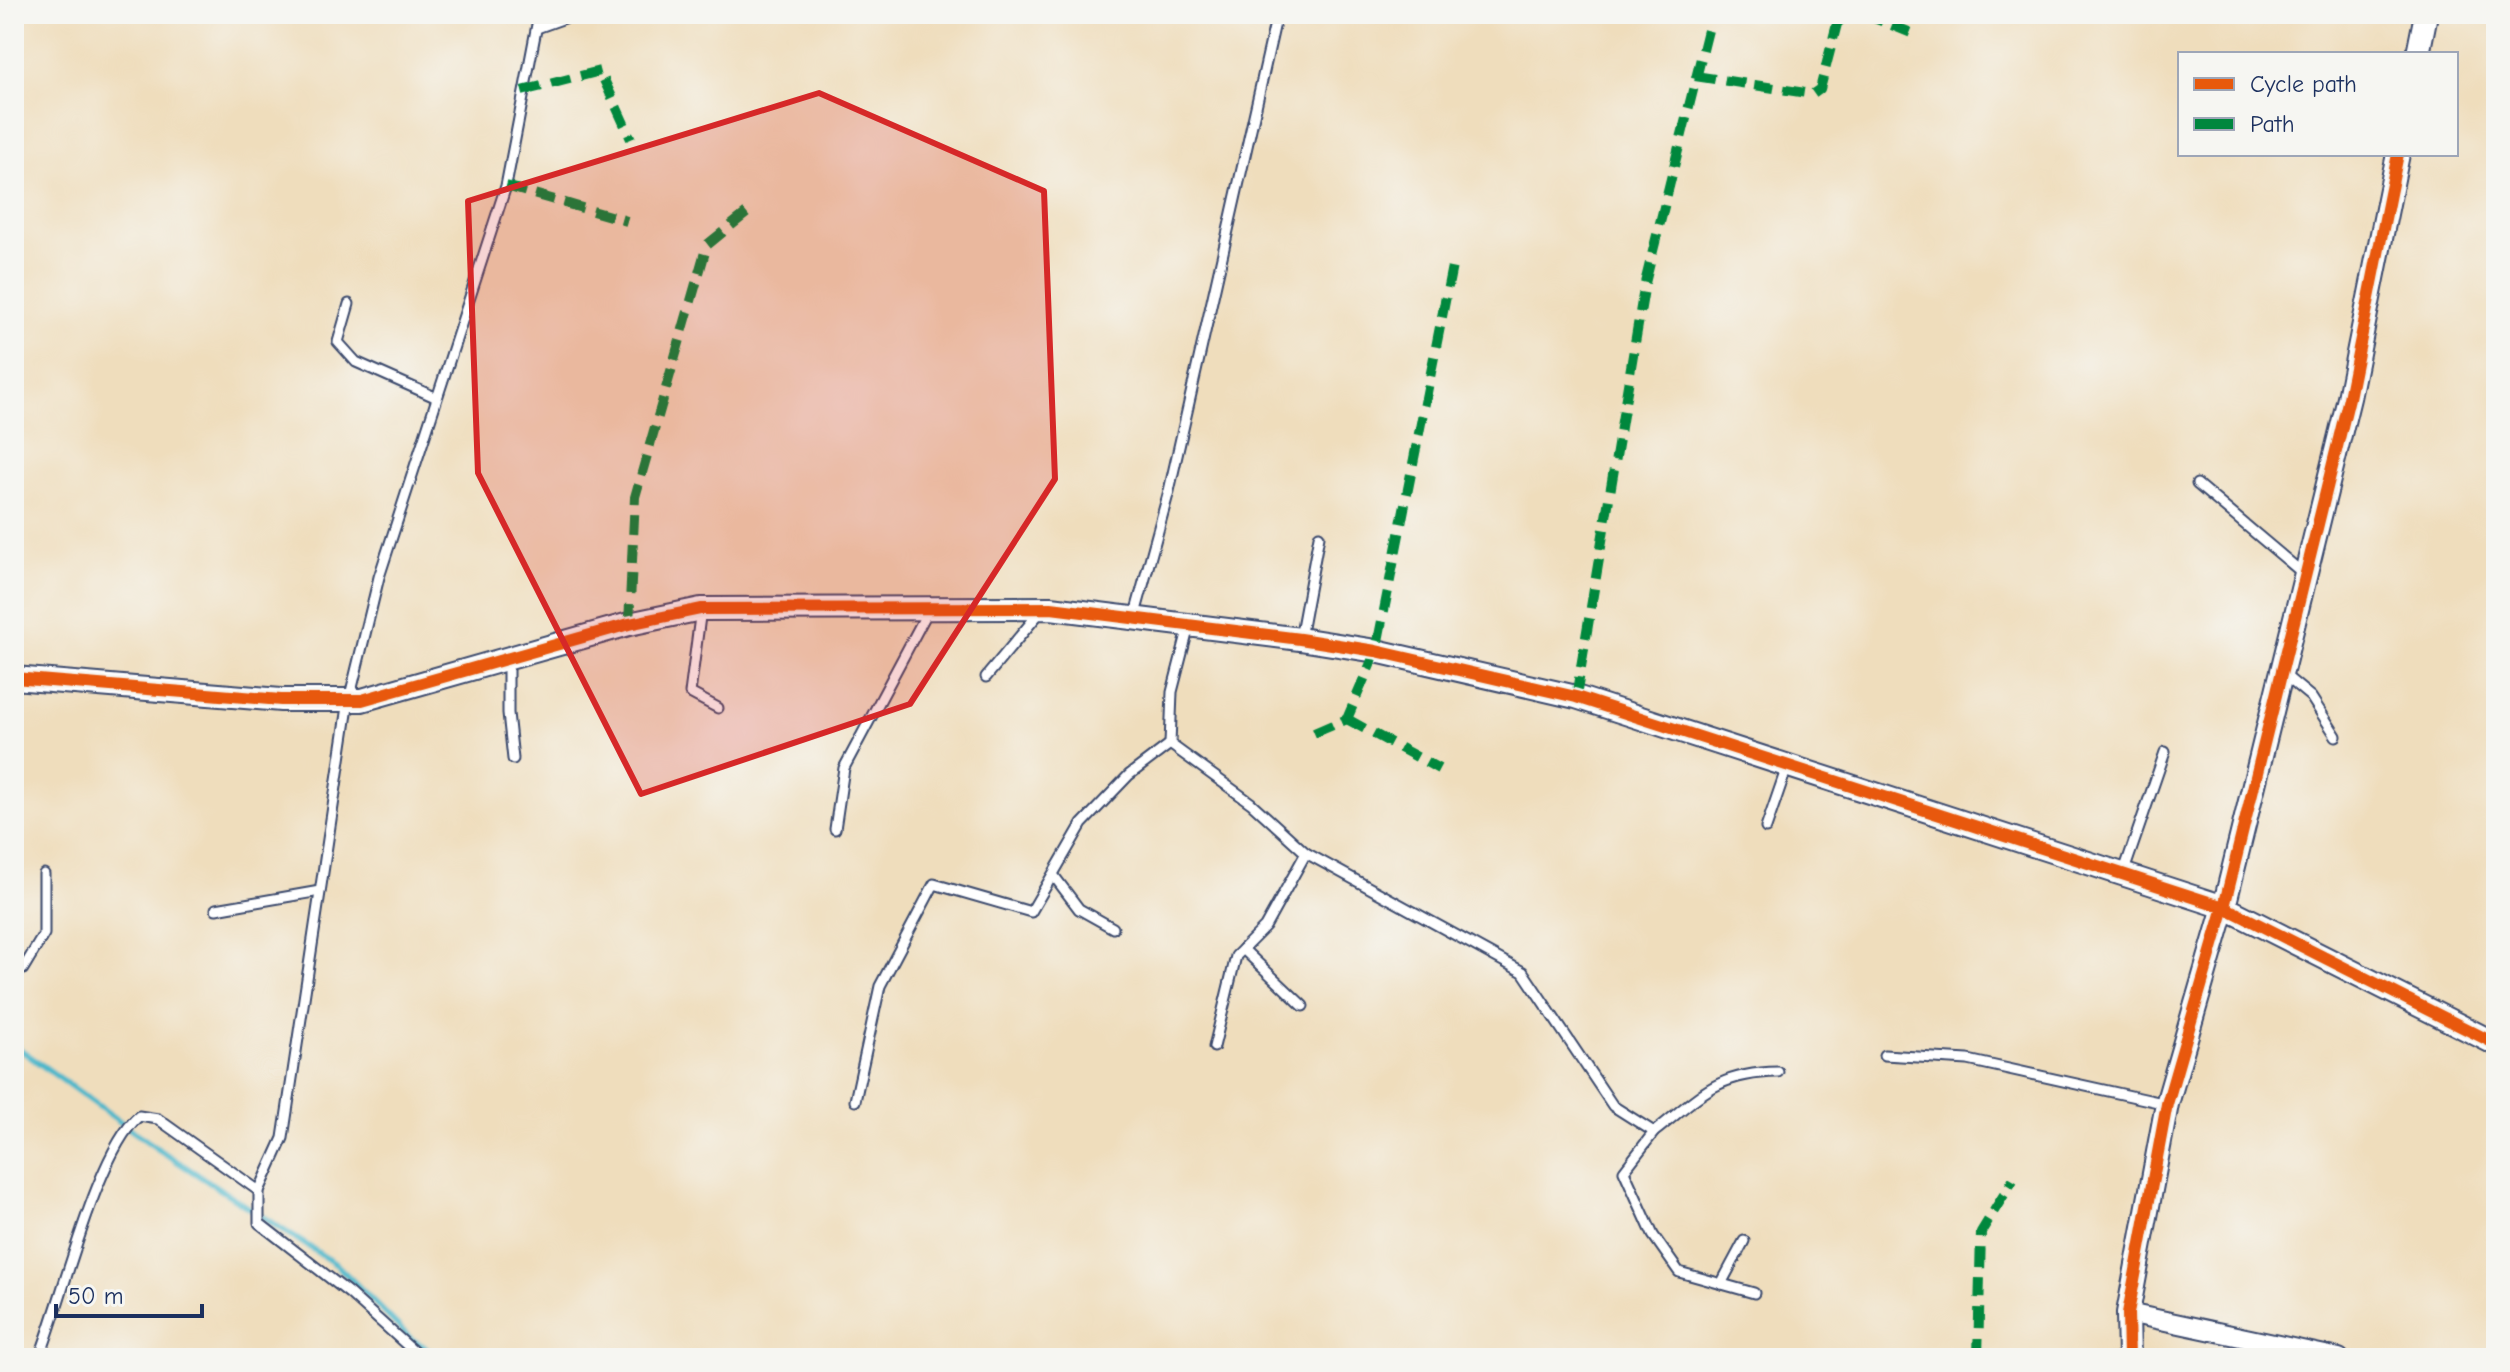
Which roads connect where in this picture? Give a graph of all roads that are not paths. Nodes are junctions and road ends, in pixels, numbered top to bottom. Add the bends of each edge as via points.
1 (539, 14) edge
2 (576, 14) edge
3 (1277, 14) edge
4 (2426, 14) edge
5 (537, 28) junction
6 (2418, 52) edge
7 (2398, 156) edge
8 (349, 304) dead end
9 (435, 397) junction
10 (2197, 484) dead end
11 (1319, 536) dead end
12 (2306, 575) junction
13 (1042, 608) junction
14 (701, 609) junction
15 (929, 609) junction
16 (1134, 618) junction
17 (1189, 626) junction
18 (1300, 639) junction
19 (508, 657) junction
20 (2282, 673) junction
21 (986, 677) dead end
22 (14, 678) edge
23 (349, 700) junction
24 (718, 708) dead end
25 (2336, 736) dead end
26 (1170, 744) junction
27 (2165, 752) dead end
28 (513, 759) dead end
29 (1787, 766) junction
30 (1766, 828) dead end
31 (835, 829) dead end
32 (1306, 853) junction
33 (44, 874) dead end
34 (2123, 874) junction
35 (1054, 876) junction
36 (320, 891) junction
37 (2224, 907) junction
38 (216, 909) dead end
39 (1113, 928) dead end
40 (1243, 949) junction
41 (14, 966) edge
42 (1303, 1006) dead end
43 (2496, 1044) edge
44 (1214, 1047) dead end
45 (1884, 1055) dead end
46 (1778, 1072) dead end
47 (855, 1101) dead end
48 (2167, 1104) junction
49 (1654, 1132) junction
50 (259, 1191) junction
51 (1744, 1241) dead end
52 (1721, 1284) junction
53 (1754, 1293) dead end
54 (2128, 1313) junction
55 (2288, 1353) edge
56 (39, 1358) edge
57 (421, 1358) edge
58 (2129, 1358) edge
59 (2339, 1358) edge

1 - 5 lane
2 - 5 lane
3 - 16 lane via 1169,491
4 - 6 street
5 - 9 lane via 506,186
7 - 12 street via 2349,398
8 - 9 lane via 338,342 356,362
9 - 23 lane via 379,577
10 - 12 lane
11 - 18 lane
12 - 20 street
13 - 15 street
13 - 16 street
13 - 21 lane
14 - 15 street
14 - 19 street
14 - 24 lane via 690,693
15 - 31 lane via 844,768
16 - 17 street
17 - 18 street
17 - 26 lane via 1172,692
18 - 29 street via 1576,697
19 - 23 street
19 - 28 lane
20 - 25 lane via 2311,697
20 - 37 street
22 - 23 street via 281,700
23 - 36 lane
26 - 32 lane via 1251,803
26 - 35 lane via 1129,775 1082,824
27 - 34 lane
29 - 30 lane
29 - 34 street
32 - 40 lane via 1265,927
32 - 49 lane via 1523,972 1613,1106
33 - 41 lane via 44,934 23,969
34 - 37 street
35 - 39 lane via 1079,909
35 - 47 lane via 1031,912 934,884 880,986
36 - 38 lane
36 - 50 lane via 283,1138
37 - 43 street
37 - 48 street
40 - 42 lane
40 - 44 lane via 1236,956
45 - 48 lane via 1968,1060
46 - 49 lane via 1743,1072 1712,1086
48 - 54 street
49 - 52 lane via 1624,1171 1653,1235 1679,1272
50 - 56 lane via 158,1119 139,1116 123,1129 104,1173
50 - 57 lane via 259,1223
51 - 52 lane
52 - 53 lane
54 - 55 street
54 - 58 street
55 - 59 street

